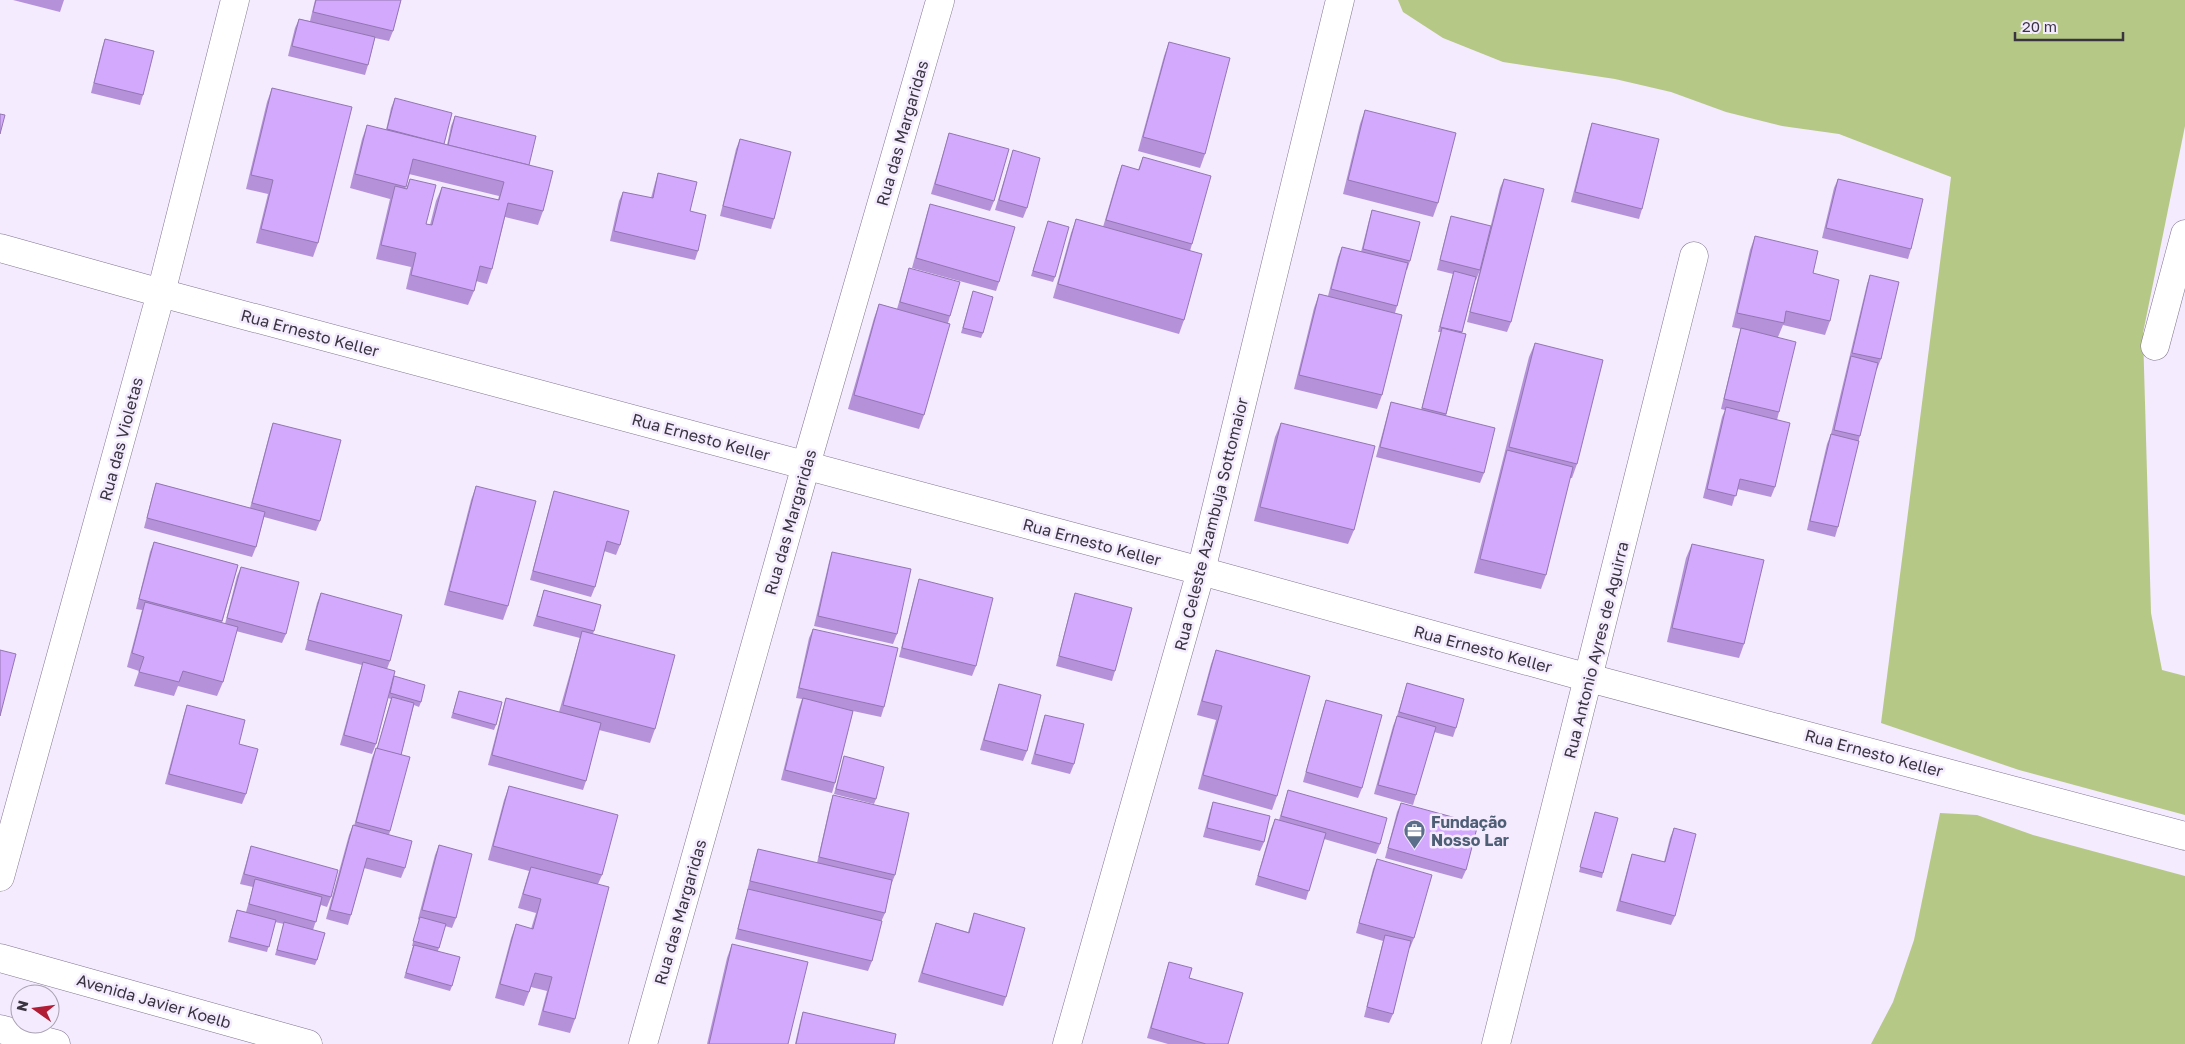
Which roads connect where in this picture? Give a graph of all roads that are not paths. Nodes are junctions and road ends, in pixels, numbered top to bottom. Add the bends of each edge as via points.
1 (235, 0) edge
2 (1340, 0) edge
3 (940, 1) edge
4 (2185, 234) edge
5 (0, 248) edge
6 (1694, 256) dead end
7 (161, 293) junction
8 (2155, 346) dead end
9 (806, 466) junction
10 (1201, 571) junction
11 (1589, 678) junction
12 (2185, 836) edge
13 (0, 877) edge
14 (0, 958) edge
15 (0, 1029) edge
16 (56, 1044) edge
17 (308, 1044) edge
18 (643, 1044) edge
19 (1067, 1044) edge
20 (1496, 1044) edge

1 - 7 street, Rua das Violetas
2 - 10 street, Rua Celeste Azambuja Sottomaior
3 - 9 street, Rua das Margaridas
4 - 8 street
5 - 7 street, Rua Ernesto Keller
6 - 11 street, Rua Antonio Ayres de Aguirra
7 - 9 street, Rua Ernesto Keller
7 - 13 street, Rua das Violetas
9 - 10 street, Rua Ernesto Keller
9 - 18 street, Rua das Margaridas
10 - 11 street, Rua Ernesto Keller
10 - 19 street, Rua Celeste Azambuja Sottomaior
11 - 12 street, Rua Ernesto Keller
11 - 20 street, Rua Antonio Ayres de Aguirra
14 - 17 street, Avenida Javier Koelb
15 - 16 street

